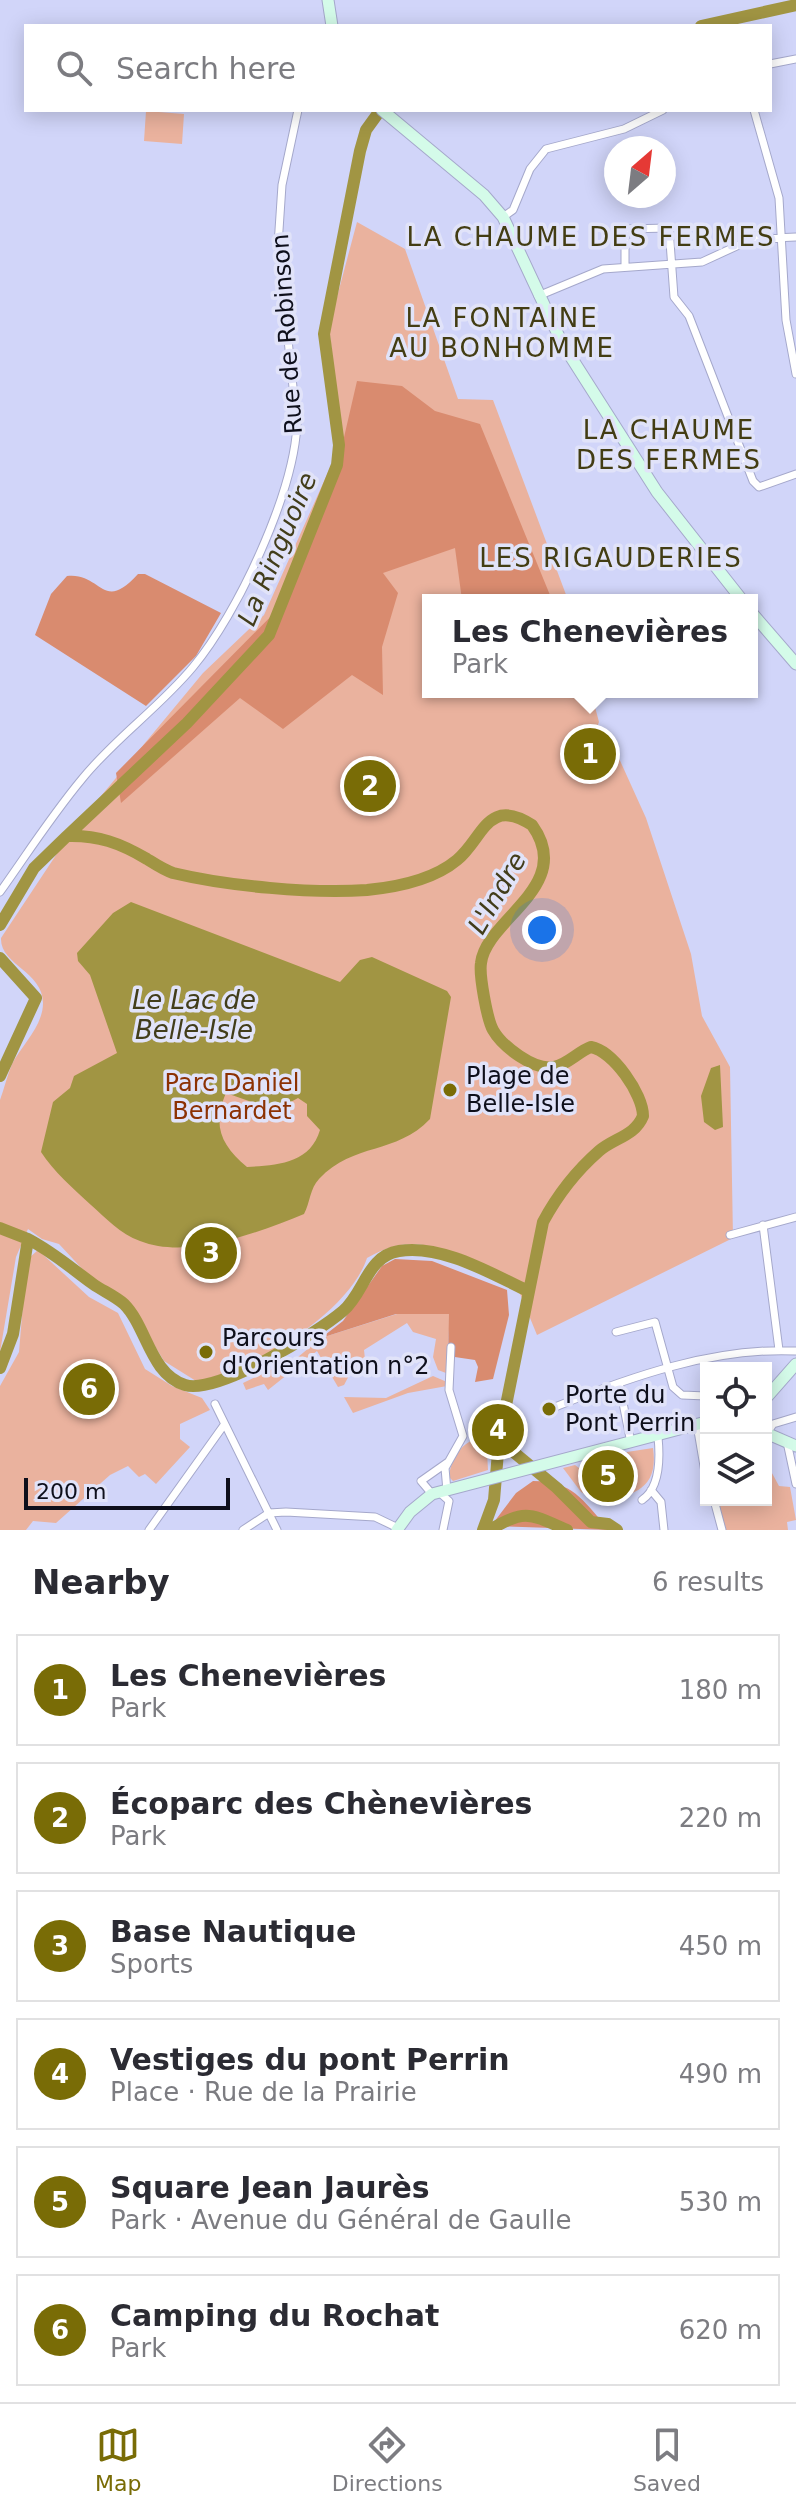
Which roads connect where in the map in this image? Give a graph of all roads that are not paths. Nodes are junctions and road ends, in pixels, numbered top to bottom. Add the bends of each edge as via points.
1 (328, 0) edge
2 (332, 24) edge
3 (796, 59) edge
4 (772, 64) edge
5 (298, 112) edge
6 (384, 112) edge
7 (659, 112) edge
8 (755, 112) edge
9 (503, 217) junction
10 (796, 237) edge
11 (783, 238) junction
12 (672, 265) junction
13 (625, 266) junction
14 (538, 296) junction
15 (796, 374) edge
16 (796, 474) edge
17 (737, 594) edge
18 (758, 620) edge
19 (796, 664) edge
20 (0, 892) edge
21 (796, 1217) edge
22 (763, 1225) junction
23 (730, 1235) dead end
24 (616, 1332) dead end
25 (451, 1347) dead end
26 (779, 1350) junction
27 (796, 1351) edge
28 (713, 1362) edge
29 (700, 1365) edge
30 (796, 1365) edge
31 (668, 1369) junction
32 (619, 1383) junction
33 (772, 1391) edge
34 (700, 1395) edge
35 (215, 1404) dead end
36 (555, 1407) dead end
37 (796, 1417) edge
38 (224, 1425) junction
39 (700, 1425) edge
40 (772, 1425) edge
41 (768, 1434) edge
42 (658, 1437) junction
43 (632, 1444) junction
44 (792, 1444) edge
45 (448, 1462) junction
46 (796, 1484) edge
47 (651, 1490) junction
48 (440, 1493) junction
49 (642, 1500) dead end
50 (716, 1506) edge
51 (269, 1513) junction
52 (399, 1529) edge
53 (149, 1530) edge
54 (243, 1530) edge
55 (277, 1530) edge
56 (443, 1530) edge
57 (664, 1530) edge
58 (722, 1530) edge

1 - 2 main road
3 - 4 street
5 - 20 street, Rue de Robinson via 278,229 297,425 288,477 251,568 209,646 82,778
6 - 9 main road
7 - 9 street via 624,129 546,149 530,169 513,210
8 - 11 street via 779,198
9 - 14 main road
10 - 11 street
11 - 12 street via 752,239 702,262
11 - 15 street via 786,320
12 - 13 street
12 - 13 street via 669,228 625,229
12 - 16 street via 674,297 689,316 753,481 768,486
13 - 14 street via 603,269
14 - 17 main road via 657,492
18 - 19 main road
21 - 22 street
22 - 23 street
22 - 26 street
24 - 31 street via 655,1322
25 - 45 street via 449,1390 463,1436
26 - 27 street
26 - 28 street via 738,1352
29 - 31 street
30 - 33 main road
31 - 32 street
31 - 34 street via 677,1392
32 - 36 street
32 - 43 street
35 - 38 street
37 - 40 street
38 - 51 street
38 - 53 street
39 - 42 main road
41 - 44 main road
42 - 43 main road
42 - 47 street via 659,1462
43 - 48 main road
44 - 46 street
45 - 48 street
45 - 48 street via 421,1481
47 - 49 street
47 - 57 street via 661,1502
48 - 52 main road
48 - 56 street via 450,1510
50 - 58 street
51 - 52 street via 375,1517
51 - 54 street
51 - 55 street

